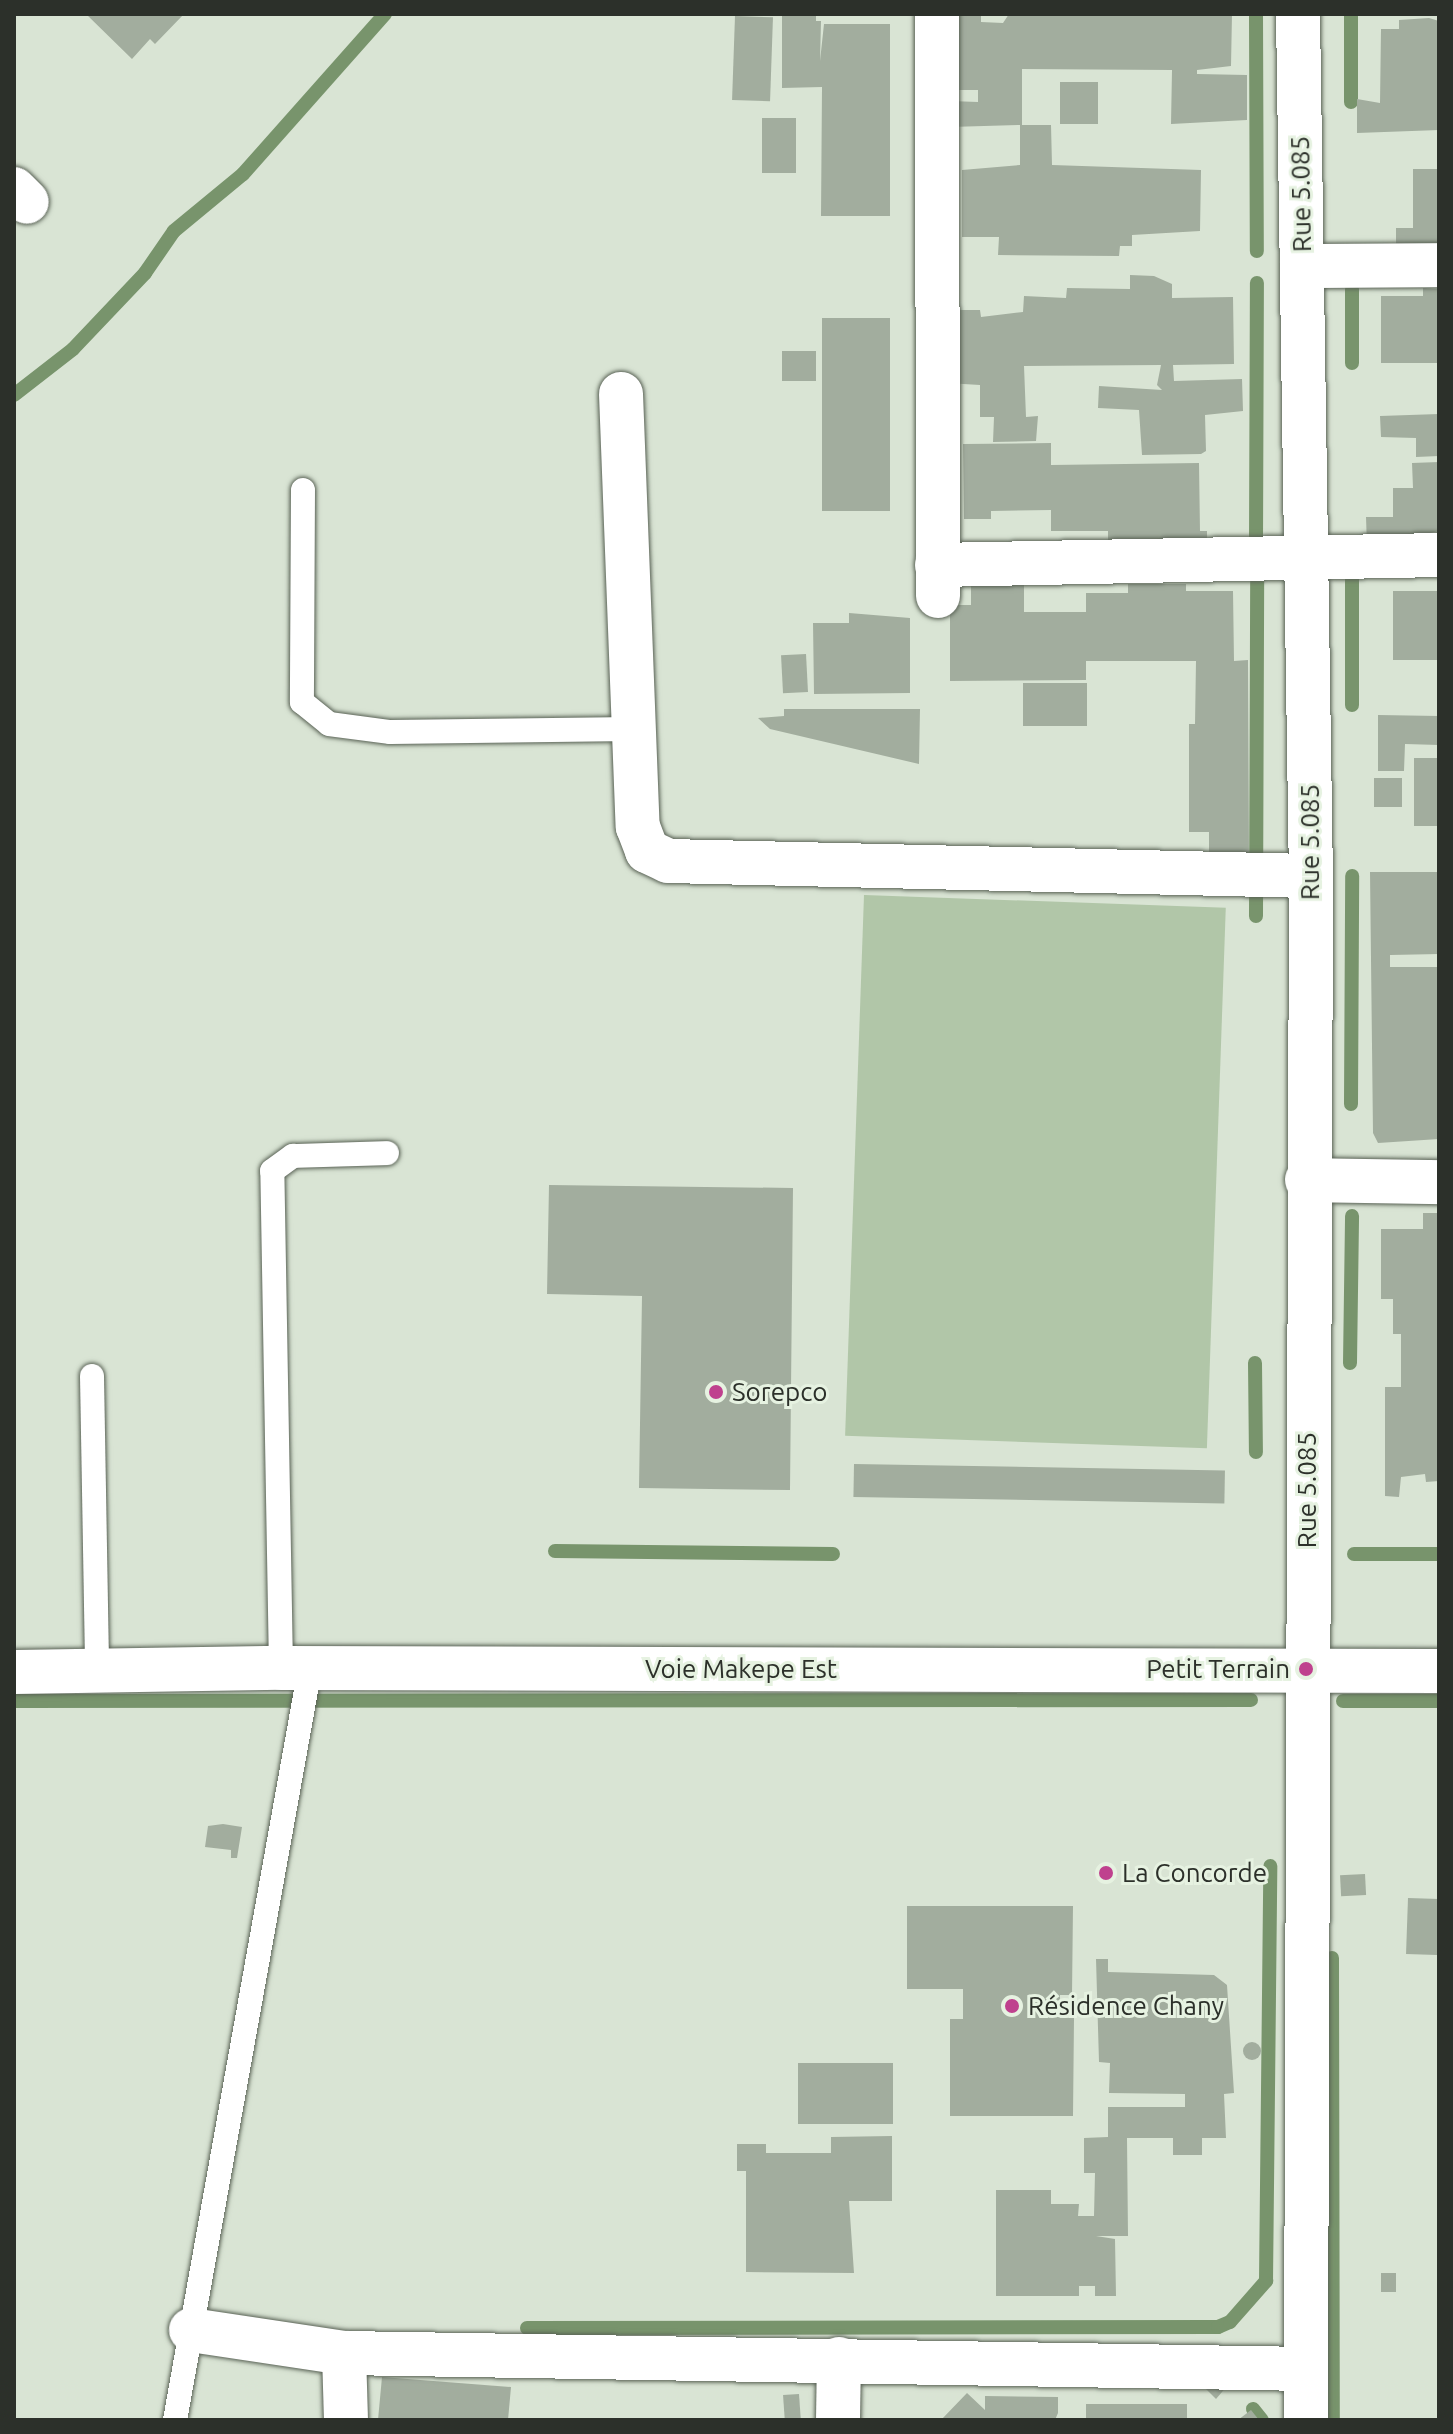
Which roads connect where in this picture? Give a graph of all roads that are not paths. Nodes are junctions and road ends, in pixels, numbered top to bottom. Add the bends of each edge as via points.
1 (937, 14) edge
2 (1298, 14) edge
3 (1439, 265) edge
4 (1302, 266) junction
5 (621, 394) dead end
6 (303, 490) dead end
7 (1439, 555) edge
8 (1307, 558) junction
9 (633, 729) junction
10 (1311, 876) junction
11 (387, 1153) dead end
12 (1307, 1180) junction
13 (1439, 1182) edge
14 (92, 1376) dead end
15 (24, 1667) edge
16 (296, 1668) junction
17 (97, 1669) junction
18 (1306, 1670) junction
19 (1439, 1671) edge
20 (191, 2330) junction
21 (344, 2353) junction
22 (839, 2359) junction
23 (1306, 2369) junction
24 (175, 2420) edge
25 (346, 2420) edge
26 (838, 2420) edge
27 (1306, 2420) edge

1 - 8 street via 937,580
2 - 4 street, Rue 5.085
3 - 4 street
4 - 8 street, Rue 5.085
5 - 9 street
6 - 9 lane via 302,702 329,724 390,732
7 - 8 street
8 - 10 street, Rue 5.085
9 - 10 street via 638,827 647,851 668,861
10 - 12 street, Rue 5.085
11 - 16 lane via 293,1156 272,1171
12 - 13 street
12 - 18 street, Rue 5.085
14 - 17 lane
15 - 17 street, Voie Makepe Est
16 - 17 street, Voie Makepe Est
16 - 18 street, Voie Makepe Est
16 - 20 lane
18 - 19 street, Voie Makepe Est
18 - 23 street, Rue 5.085
20 - 21 street
20 - 24 lane
21 - 22 street
21 - 25 street
22 - 23 street
22 - 26 street
23 - 27 street, Rue 5.085

